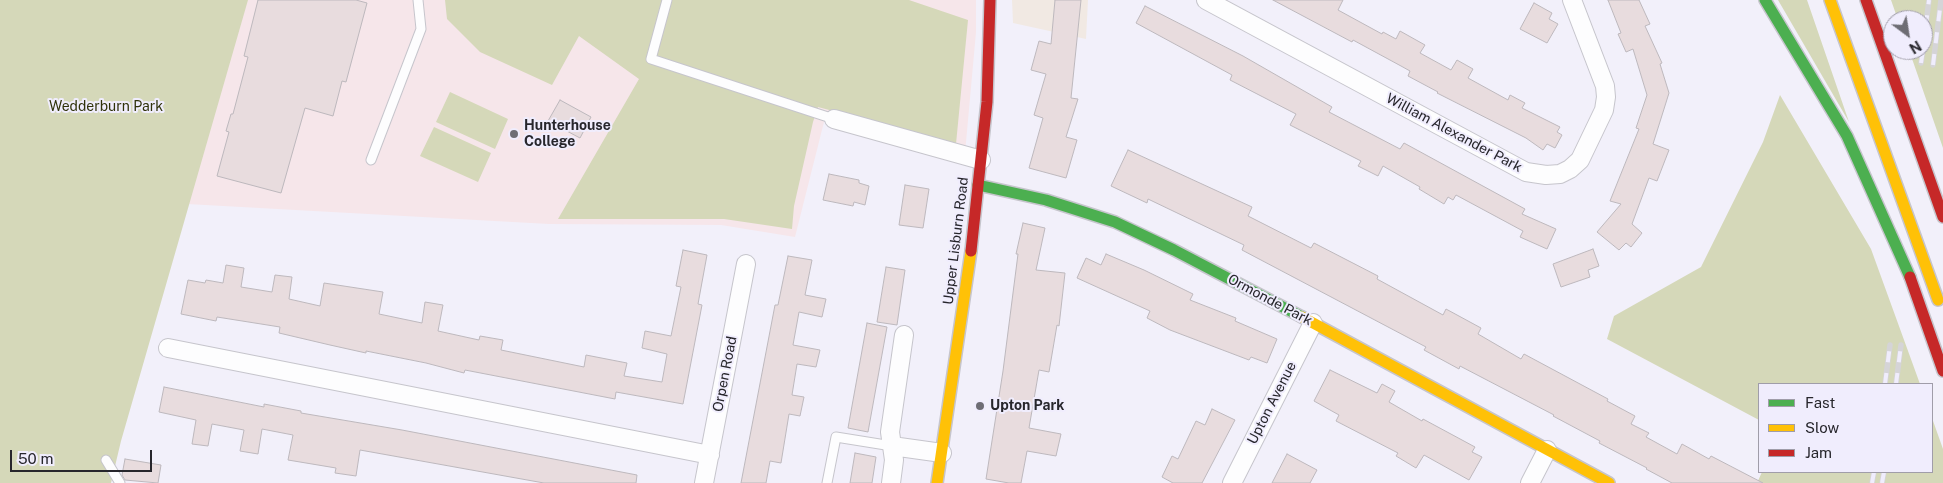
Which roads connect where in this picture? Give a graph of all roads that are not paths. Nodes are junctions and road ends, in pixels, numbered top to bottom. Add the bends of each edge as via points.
1 (418, 0) edge
2 (667, 0) edge
3 (990, 0) edge
4 (1206, 0) edge
5 (1572, 0) edge
6 (1766, 0) edge
7 (1830, 0) edge
8 (1866, 0) edge
9 (834, 119) joint
10 (371, 160) dead end
11 (980, 160) junction
12 (978, 185) junction
13 (1943, 217) edge
14 (746, 264) dead end
15 (1943, 314) edge
16 (1313, 322) junction
17 (904, 335) dead end
18 (168, 348) dead end
19 (1943, 371) edge
20 (892, 446) junction
21 (1547, 450) junction
22 (942, 453) junction
23 (710, 455) junction
24 (106, 460) dead end
25 (120, 483) edge
26 (704, 483) edge
27 (827, 483) edge
28 (892, 483) edge
29 (937, 483) edge
30 (1232, 483) edge
31 (1530, 483) edge
32 (1609, 483) edge

1 - 10 lane via 421,28
2 - 9 lane via 651,59
3 - 11 main road, Upper Lisburn Road via 987,102
4 - 5 street, William Alexander Park via 1526,172 1546,176 1560,174 1580,160 1604,110 1606,97 1605,86
6 - 19 main road via 1847,136 1910,277
7 - 15 main road
8 - 13 main road
9 - 11 street
11 - 12 main road, Upper Lisburn Road
12 - 16 main road, Ormonde Park via 1046,200 1115,222
12 - 22 main road, Upper Lisburn Road via 966,296
14 - 23 street, Orpen Road
16 - 21 main road, Ormonde Park
16 - 30 street, Upton Avenue
17 - 20 street via 890,432
18 - 23 street
20 - 22 street
20 - 27 lane via 836,437
20 - 28 street
21 - 31 street
21 - 32 main road, Ormonde Park
22 - 29 main road, Upper Lisburn Road
23 - 26 street, Orpen Road
24 - 25 lane

